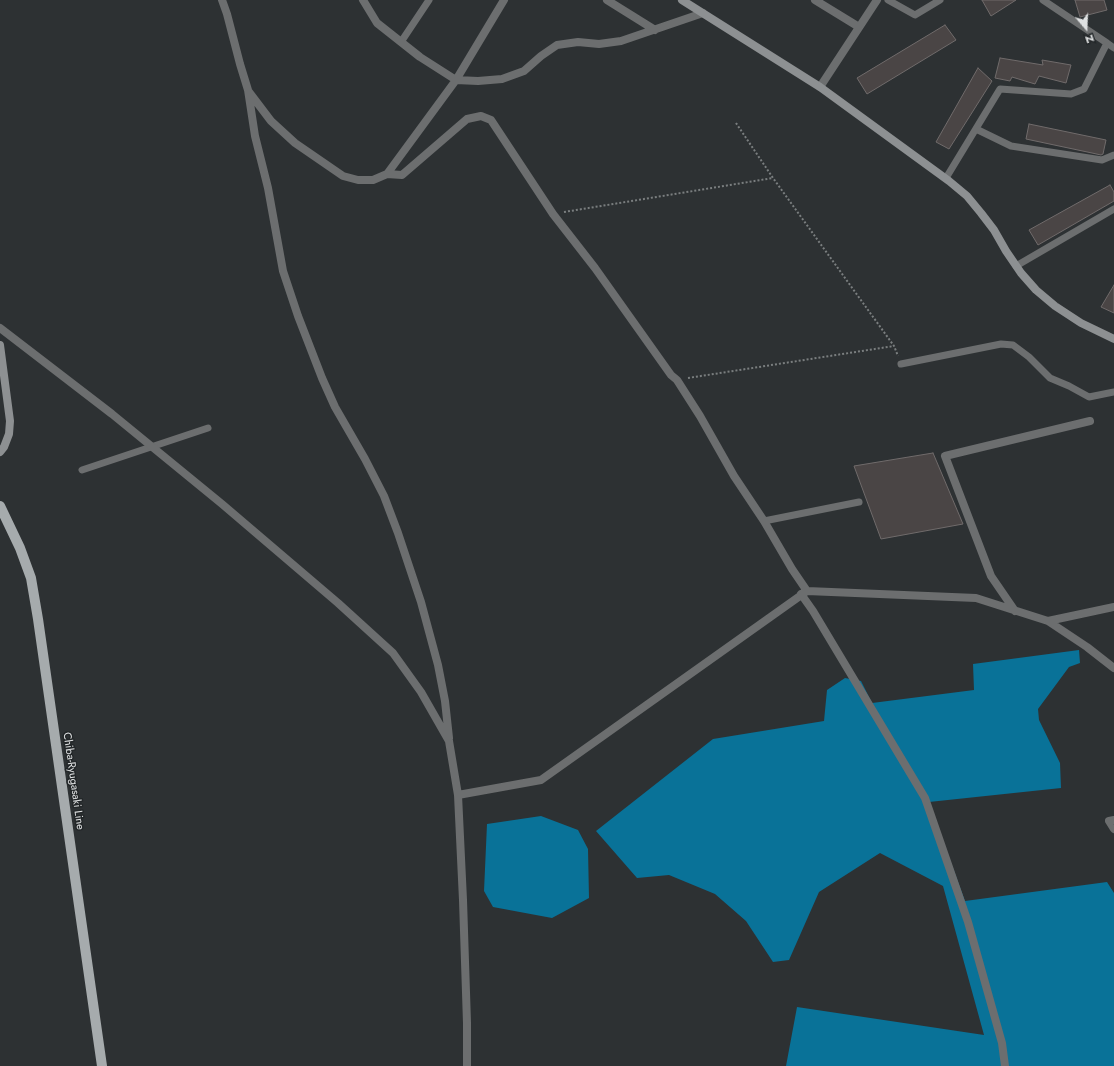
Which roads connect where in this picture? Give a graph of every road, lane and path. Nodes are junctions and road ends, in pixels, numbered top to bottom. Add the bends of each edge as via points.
1 (222, 0) edge
2 (363, 0) edge
3 (429, 0) edge
4 (504, 0) edge
5 (606, 0) edge
6 (682, 0) edge
7 (815, 0) edge
8 (876, 0) edge
9 (888, 0) edge
10 (940, 0) edge
11 (1042, 0) edge
12 (703, 14) junction
13 (859, 27) junction
14 (655, 30) junction
15 (401, 42) junction
16 (1107, 43) junction
17 (1114, 48) edge
18 (456, 80) junction
19 (820, 87) junction
20 (248, 90) junction
21 (736, 122) dead end
22 (976, 129) junction
23 (1114, 155) edge
24 (387, 174) junction
25 (773, 178) junction
26 (946, 178) junction
27 (1114, 209) edge
28 (553, 214) junction
29 (1016, 266) junction
30 (0, 328) edge
31 (1114, 339) edge
32 (0, 345) edge
33 (894, 346) junction
34 (901, 364) joint
35 (677, 380) junction
36 (1114, 392) edge
37 (1090, 421) dead end
38 (208, 428) dead end
39 (152, 447) junction
40 (0, 452) edge
41 (82, 470) dead end
42 (859, 502) dead end
43 (0, 506) edge
44 (764, 521) junction
45 (804, 592) junction
46 (1114, 607) edge
47 (1015, 611) junction
48 (1048, 621) junction
49 (1114, 668) edge
50 (449, 741) junction
51 (458, 795) junction
52 (1114, 820) edge
53 (1114, 829) edge
54 (102, 1066) edge
55 (467, 1066) edge
56 (1006, 1066) edge

1 - 20 street
2 - 15 street via 377,23
3 - 15 lane
4 - 18 street
5 - 14 street
6 - 12 street
7 - 13 street
8 - 13 street
9 - 10 lane via 915,15
11 - 16 lane
12 - 14 street
12 - 19 street
13 - 19 street
14 - 18 street via 621,41 557,45 524,71 502,79
15 - 18 street
16 - 17 lane
16 - 22 lane via 1084,89 1071,94 1000,88
18 - 24 street
19 - 26 street
20 - 24 street via 271,121 295,143 343,176 373,180
20 - 50 street via 283,271 322,378 384,496 398,533 421,602 438,665
21 - 25 path
22 - 23 lane via 1010,146 1102,160
22 - 26 lane
24 - 28 street via 402,175 467,119 481,116 491,120
25 - 28 path
25 - 33 path
26 - 29 street via 982,213
27 - 29 lane
28 - 35 street
29 - 31 street via 1036,290 1055,306 1081,323
30 - 39 street
32 - 40 street via 10,421 9,434
33 - 34 path
33 - 35 path
34 - 36 lane via 1001,344 1013,345 1050,378 1089,397
35 - 44 street
37 - 47 street via 945,456 991,576
38 - 39 lane
39 - 41 lane
39 - 50 street via 338,603 393,653 421,692
42 - 44 lane
43 - 54 main road, Chiba-Ryugasaki Line via 31,578
44 - 45 street
45 - 47 street via 976,598
45 - 51 street via 541,780
45 - 56 street via 925,798 968,922 1002,1043
46 - 48 street
47 - 48 street
48 - 49 street
50 - 51 street
51 - 55 street
52 - 53 street via 1109,821

